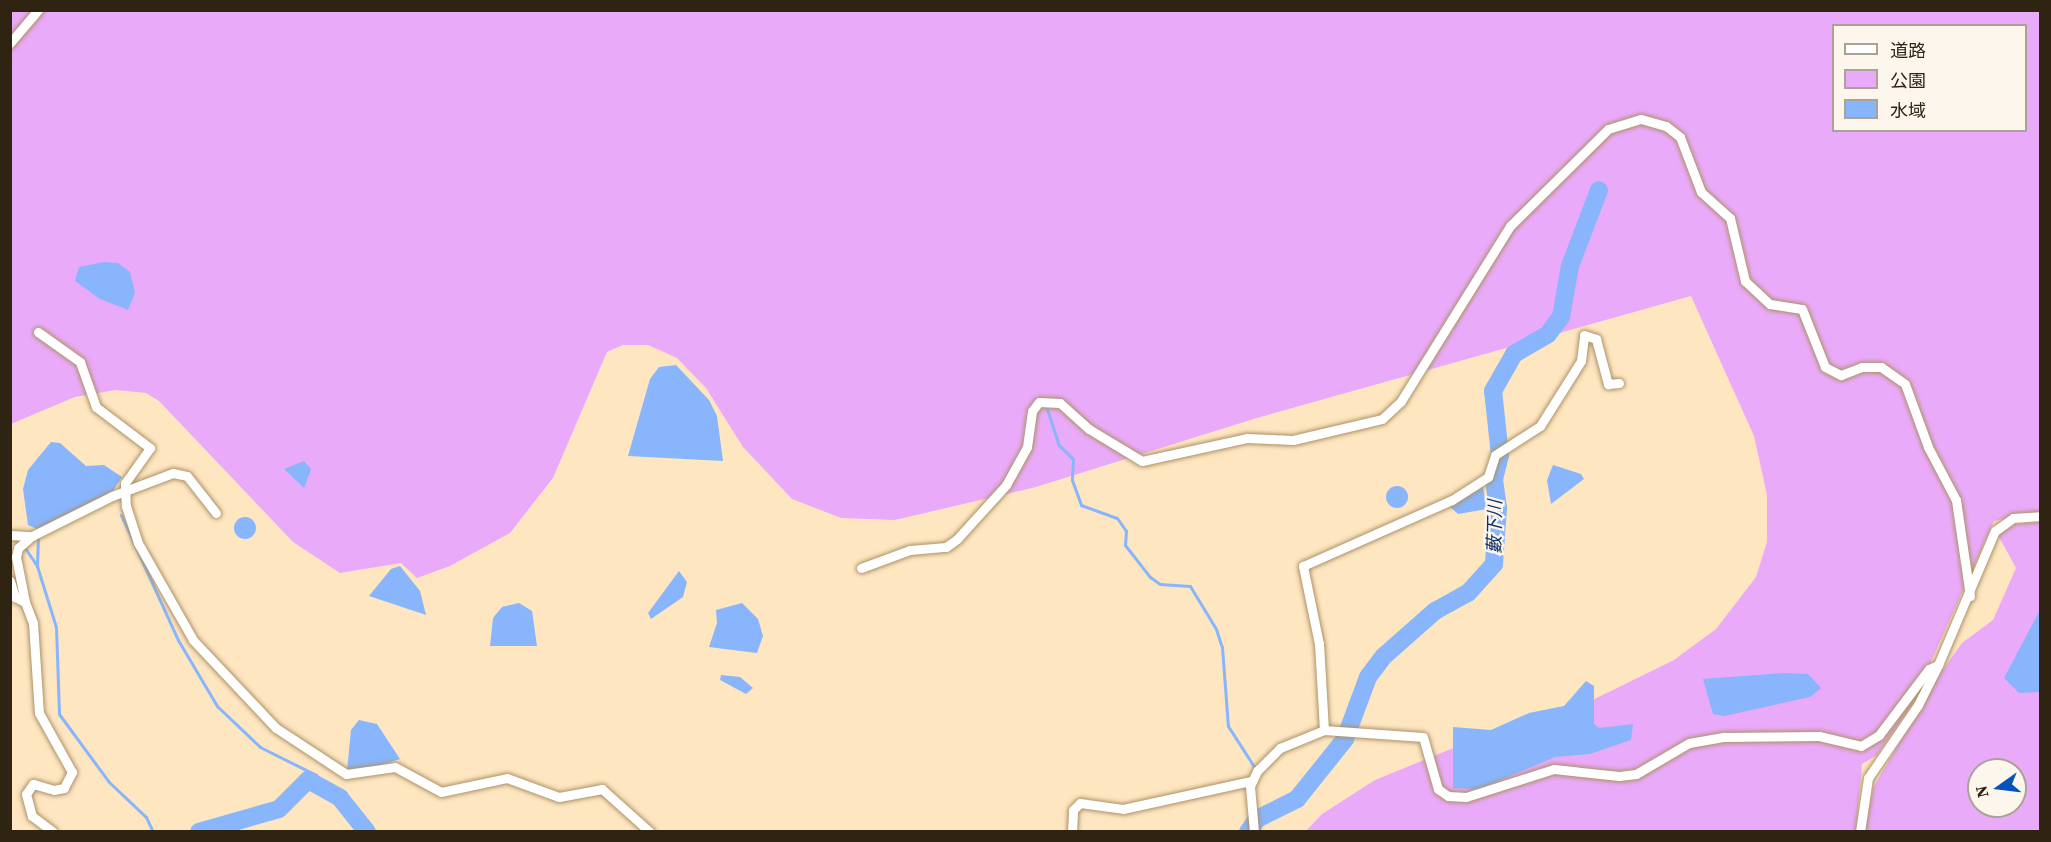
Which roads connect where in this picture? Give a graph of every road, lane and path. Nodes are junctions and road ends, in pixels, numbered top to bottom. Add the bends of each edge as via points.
1 (38, 10) edge
2 (10, 43) edge
3 (38, 332) dead end
4 (1619, 383) dead end
5 (124, 492) junction
6 (216, 513) dead end
7 (2040, 516) edge
8 (10, 535) edge
9 (32, 536) junction
10 (861, 568) dead end
11 (10, 581) edge
12 (1970, 596) junction
13 (25, 602) junction
14 (1938, 665) junction
15 (1324, 730) junction
16 (1250, 781) junction
17 (1253, 826) edge
18 (53, 831) edge
19 (650, 831) edge
20 (1072, 831) edge
21 (1860, 831) edge

1 - 2 street
3 - 5 street via 80,362 96,407 150,448 129,475
4 - 15 street via 1608,384 1596,339 1584,335 1581,361 1540,426 1500,452 1488,477 1452,500 1303,566 1319,644
5 - 6 street via 173,473 187,476
5 - 9 street
5 - 19 street via 138,543 194,640 235,689 302,746 346,774 395,767 441,792 507,778 552,797 602,789
7 - 12 street via 2013,518 1995,531
8 - 9 street
9 - 13 street via 22,543 17,567
10 - 12 street via 910,550 945,547 957,539 1006,484 1027,447 1032,411 1039,402 1060,403 1089,429 1142,461 1247,438 1293,440 1382,419 1401,401 1410,380 1510,226 1608,129 1641,119 1666,126 1680,137 1701,192 1730,218 1744,281 1770,304 1802,309 1825,367 1841,375 1862,367 1881,367 1905,384 1928,447 1956,500
11 - 13 street via 15,597
12 - 14 street
13 - 18 street via 33,623 39,713 72,772 64,788 54,790 33,784 26,794 32,816
14 - 15 street via 1929,669 1879,735 1861,746 1819,736 1724,737 1689,743 1648,769 1629,776 1554,769 1466,797 1448,796 1438,789 1423,737
14 - 21 street via 1868,778
15 - 16 street via 1280,748
16 - 17 street
16 - 20 street via 1123,809 1080,804 1073,810

